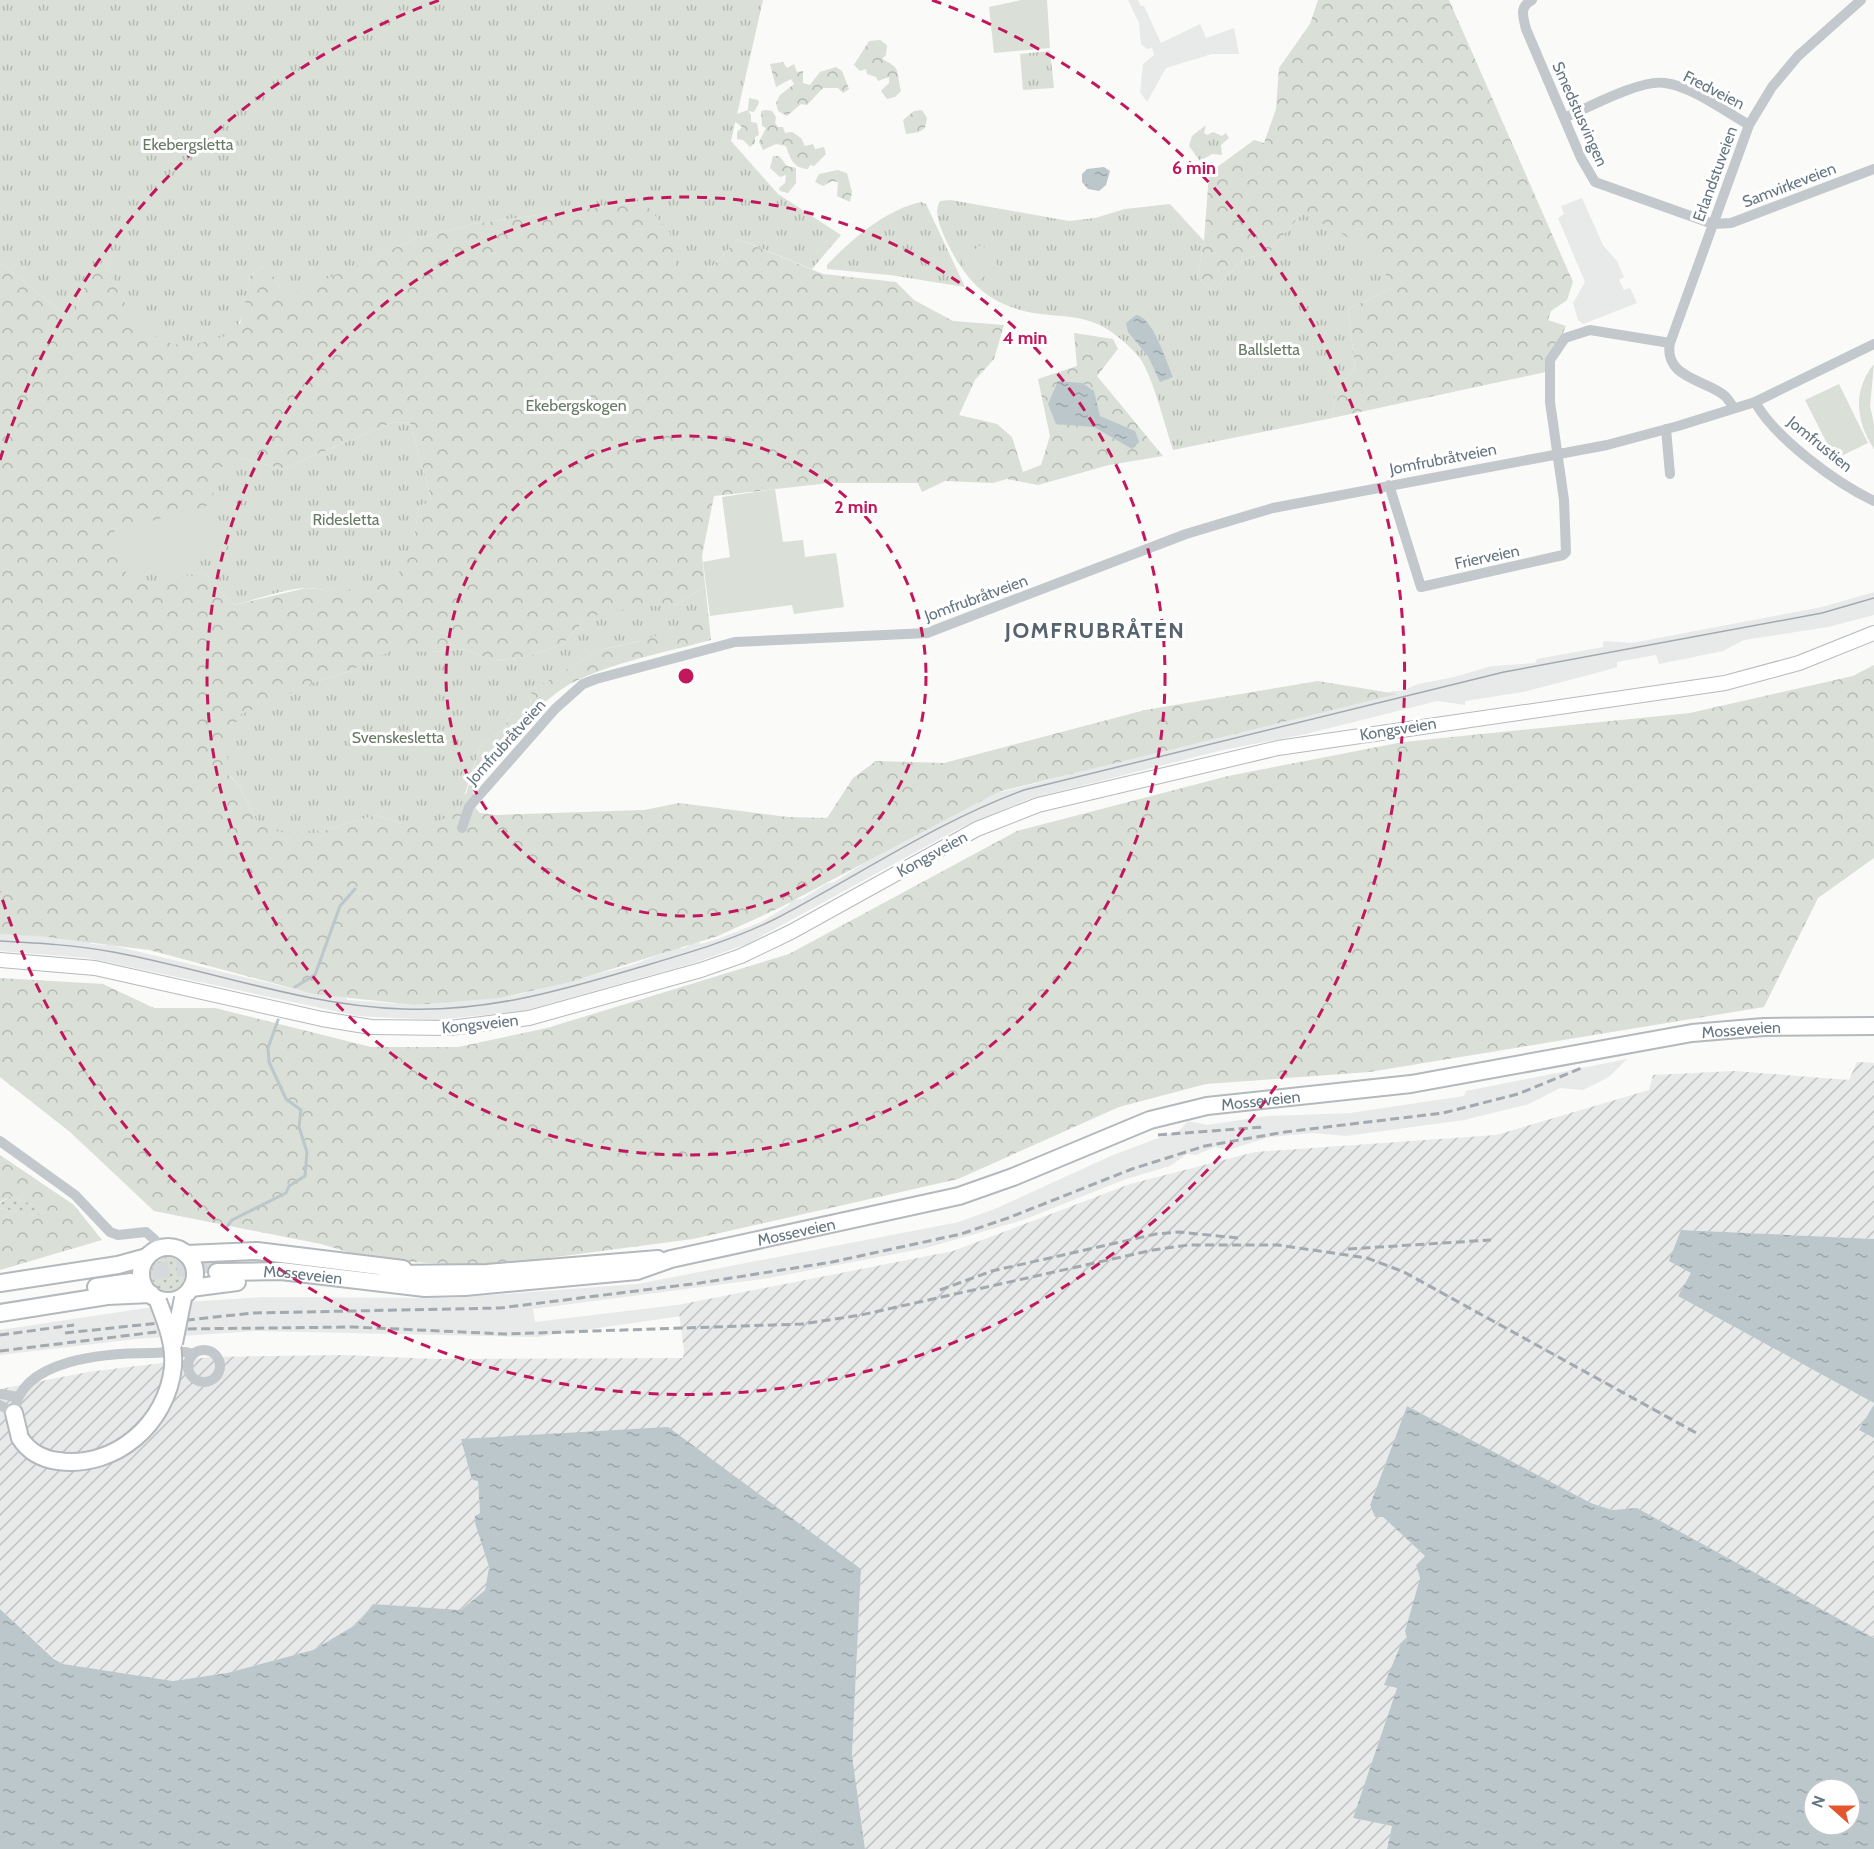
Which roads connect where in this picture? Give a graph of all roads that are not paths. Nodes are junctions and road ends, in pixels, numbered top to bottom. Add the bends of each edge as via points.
1 (1861, 0) edge
2 (1528, 4) edge
3 (1564, 118) junction
4 (1749, 125) junction
5 (1874, 169) edge
6 (1713, 224) junction
7 (1670, 343) junction
8 (1874, 344) edge
9 (1755, 402) junction
10 (1734, 408) junction
11 (1666, 429) junction
12 (1556, 453) junction
13 (1670, 474) dead end
14 (1389, 485) junction
15 (1874, 501) edge
16 (1874, 633) edge
17 (462, 828) dead end
18 (0, 960) edge
19 (1873, 1026) edge
20 (0, 1141) edge
21 (153, 1252) junction
22 (186, 1254) junction
23 (217, 1268) tunnel mouth
24 (424, 1280) junction
25 (0, 1283) edge
26 (0, 1294) edge
27 (186, 1294) junction
28 (155, 1298) junction
29 (0, 1302) edge
30 (0, 1313) edge
31 (173, 1347) junction
32 (155, 1353) junction
33 (194, 1354) junction
34 (188, 1367) junction
35 (0, 1395) edge
36 (11, 1405) edge

1 - 4 street, Erlandstuveien via 1798,56 1772,87
2 - 3 street, Smedstusvingen via 1522,14 1526,28
3 - 4 street, Fredveien via 1631,90 1663,82
3 - 6 street, Smedstusvingen via 1595,182
4 - 6 street, Erlandstuveien
5 - 6 street, Samvirkeveien via 1731,223
6 - 7 street, Erlandstuveien
7 - 10 street via 1670,353 1679,371 1724,395
7 - 12 street via 1598,330 1565,338 1550,360 1548,372
8 - 9 street, Jomfrubråtveien
9 - 10 street, Jomfrubråtveien
9 - 15 street, Jomfrustien via 1763,417 1791,442
10 - 11 street, Jomfrubråtveien
11 - 12 street, Jomfrubråtveien via 1607,445
11 - 13 street
12 - 14 street, Jomfrubråtveien
12 - 14 street, Frierveien via 1565,522 1563,555 1421,587
14 - 17 street, Jomfrubråtveien via 1273,508 1209,526 927,633 735,642 596,679 583,684 555,710 469,807
16 - 18 main road, Kongsveien via 1805,661 1725,682 1278,748 1046,803 977,829 741,956 529,1018 450,1028 363,1026 95,968
19 - 24 highway, Mosseveien via 1764,1027 1692,1033 1411,1084 1190,1110 1138,1125 958,1196 670,1259
20 - 21 street via 75,1195 110,1232 146,1232 155,1240
21 - 22 highway via 171,1247
21 - 25 highway via 118,1265
21 - 28 highway via 141,1276
22 - 24 highway via 257,1251 391,1266
22 - 27 highway via 195,1270
23 - 24 highway, Mosseveien via 275,1263
24 - 27 highway via 385,1290 246,1281 212,1284
26 - 29 highway via 130,1278
27 - 28 highway via 171,1301
27 - 31 highway, bridge
28 - 30 highway via 107,1296
28 - 31 highway, bridge
31 - 36 highway, bridge via 172,1374 164,1401 148,1426 125,1446 94,1459 64,1462 31,1451 20,1438
32 - 33 street via 179,1350
32 - 34 street
32 - 36 street via 115,1355 57,1366 34,1377
33 - 34 street
33 - 34 street via 202,1350 215,1354 220,1362 219,1371 214,1379 204,1382 194,1378
35 - 36 street

